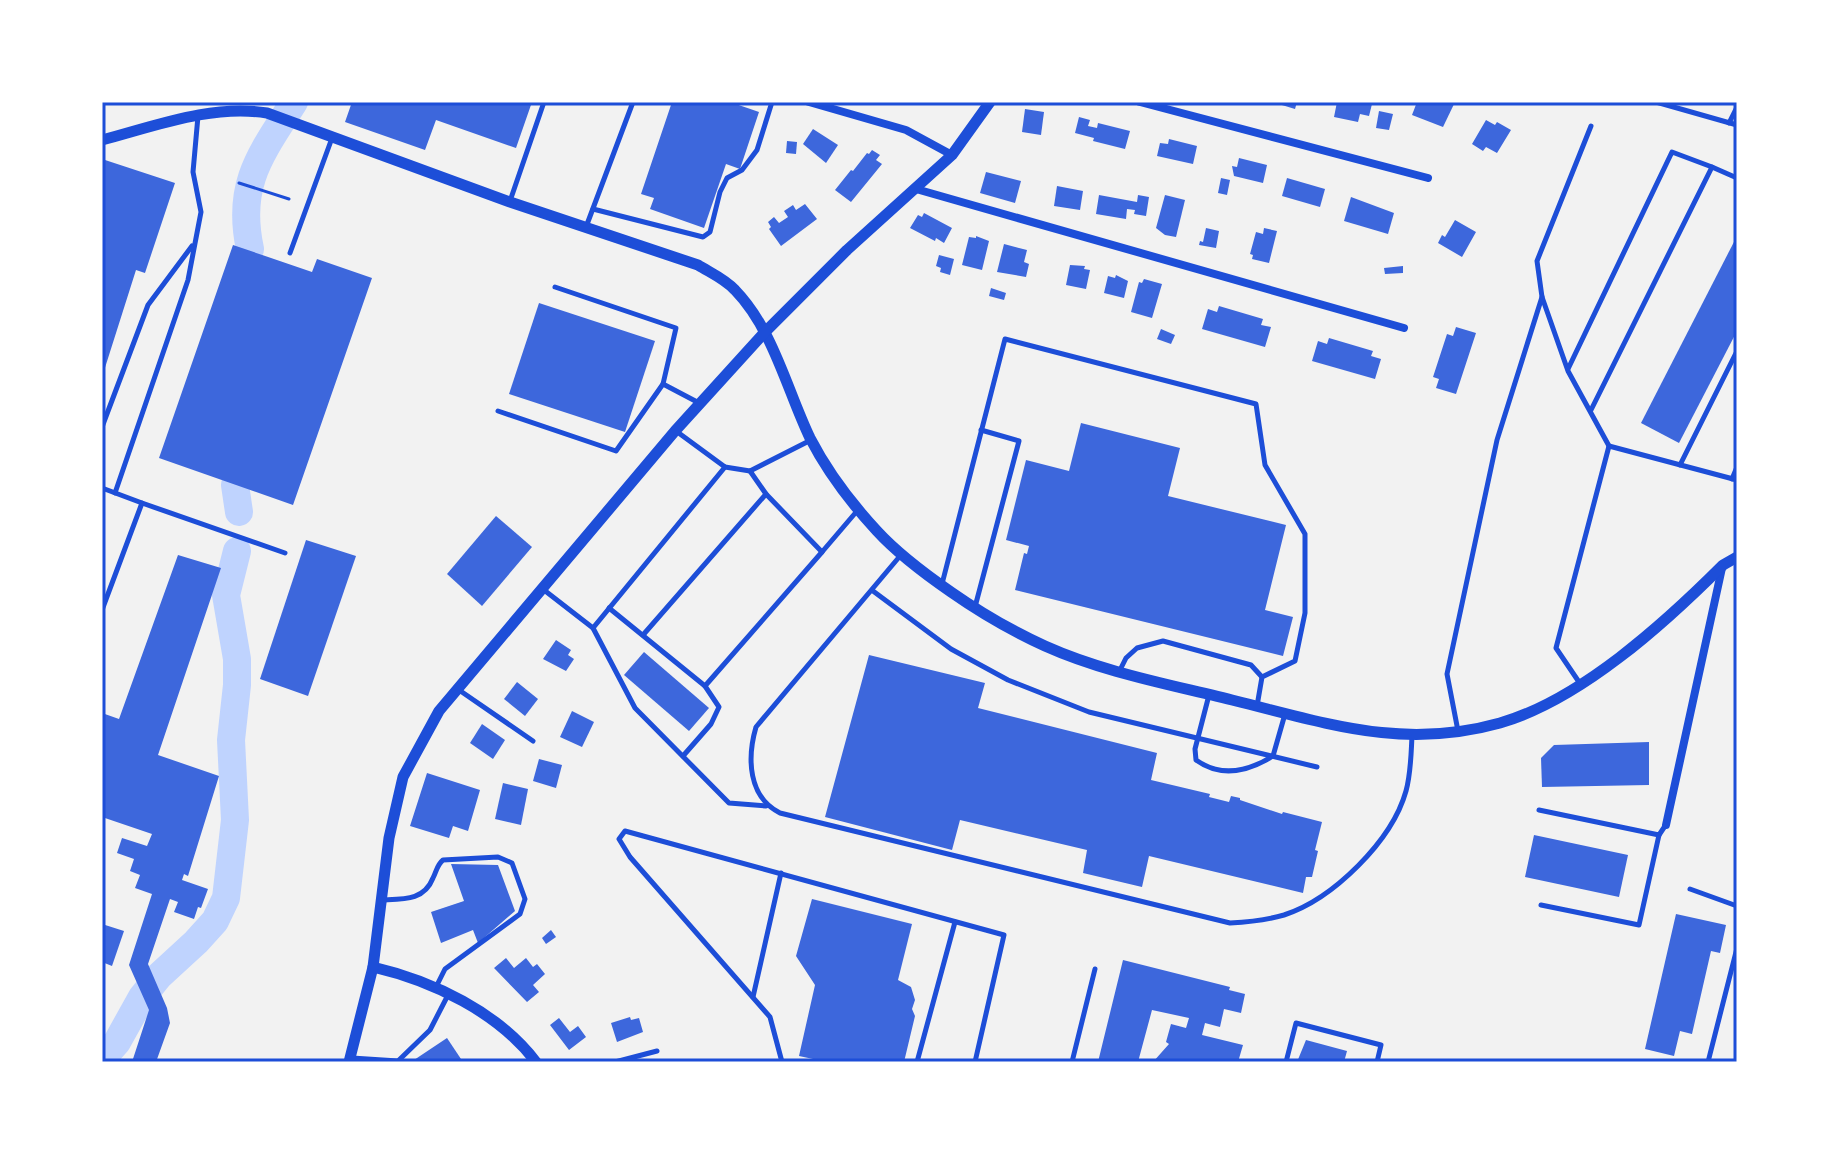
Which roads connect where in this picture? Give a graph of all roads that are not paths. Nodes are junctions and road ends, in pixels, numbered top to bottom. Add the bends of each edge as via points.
1 (544, 102) edge
2 (633, 102) edge
3 (772, 102) edge
4 (809, 102) edge
5 (990, 102) edge
6 (1140, 102) edge
7 (1656, 102) edge
8 (1737, 107) edge
9 (198, 115) junction
10 (1729, 123) junction
11 (1737, 125) edge
12 (1591, 126) dead end
13 (333, 137) junction
14 (102, 140) edge
15 (952, 155) junction
16 (1712, 167) junction
17 (1428, 178) dead end
18 (1737, 178) edge
19 (916, 189) junction
20 (510, 202) junction
21 (593, 209) junction
22 (586, 227) junction
23 (193, 245) junction
24 (290, 253) dead end
25 (555, 287) dead end
26 (1542, 297) junction
27 (1404, 328) dead end
28 (764, 333) junction
29 (1737, 351) edge
30 (1568, 371) junction
31 (663, 384) junction
32 (702, 404) junction
33 (498, 411) dead end
34 (1591, 411) junction
35 (102, 427) edge
36 (981, 430) junction
37 (675, 431) junction
38 (811, 439) junction
39 (1609, 446) junction
40 (1680, 465) junction
41 (725, 467) junction
42 (1737, 467) edge
43 (750, 471) junction
44 (1734, 480) edge
45 (102, 488) edge
46 (115, 493) junction
47 (766, 494) junction
48 (142, 503) junction
49 (859, 509) junction
50 (822, 552) junction
51 (285, 553) dead end
52 (901, 555) junction
53 (1737, 557) edge
54 (1723, 565) junction
55 (941, 585) junction
56 (543, 589) junction
57 (873, 591) junction
58 (609, 608) junction
59 (975, 608) junction
60 (102, 610) edge
61 (593, 628) junction
62 (643, 635) junction
63 (1119, 671) junction
64 (1262, 677) junction
65 (1581, 685) junction
66 (705, 686) junction
67 (459, 690) junction
68 (1209, 694) junction
69 (1257, 706) junction
70 (1285, 713) junction
71 (1458, 732) junction
72 (1412, 736) junction
73 (1198, 737) junction
74 (533, 741) dead end
75 (683, 756) junction
76 (1273, 756) junction
77 (1317, 767) dead end
78 (766, 806) junction
79 (1539, 810) dead end
80 (1666, 825) joint
81 (1659, 835) junction
82 (781, 873) junction
83 (1690, 889) dead end
84 (381, 900) junction
85 (1541, 905) dead end
86 (1737, 906) edge
87 (955, 922) junction
88 (1737, 948) edge
89 (1736, 959) edge
90 (373, 967) junction
91 (1095, 969) dead end
92 (435, 988) junction
93 (449, 995) junction
94 (753, 997) junction
95 (657, 1051) dead end
96 (350, 1060) edge
97 (536, 1062) edge
98 (615, 1062) edge
99 (782, 1062) edge
100 (917, 1062) edge
101 (975, 1062) edge
102 (1072, 1062) edge
103 (1286, 1062) edge
104 (1377, 1062) edge
105 (1708, 1062) edge

1 - 20 lane
2 - 21 lane
3 - 21 lane via 757,150 742,170 727,178 710,232 703,237
4 - 15 street via 906,130
5 - 15 street
6 - 17 street
7 - 10 lane
8 - 10 lane
9 - 13 street via 267,113
9 - 14 street
9 - 23 lane via 193,172 201,212
10 - 11 lane
12 - 26 lane via 1537,261
13 - 20 street
13 - 24 lane
15 - 19 street
16 - 18 lane
16 - 30 lane via 1672,152
16 - 34 lane
19 - 27 street
19 - 28 street
20 - 22 street
21 - 22 lane
22 - 28 street via 698,265 722,279 748,305
23 - 35 lane via 148,305
23 - 46 lane via 188,280
25 - 31 lane via 676,328
26 - 30 lane
26 - 71 lane via 1497,440 1447,674
28 - 32 street
28 - 38 street
29 - 40 lane
30 - 34 lane
31 - 32 lane
31 - 33 lane via 616,451
32 - 37 street
34 - 39 lane
36 - 55 lane
36 - 59 lane via 1019,441
36 - 64 lane via 1005,339 1256,404 1265,465 1305,534 1305,613 1295,661
37 - 41 lane
37 - 56 street
38 - 43 lane
38 - 49 street
39 - 40 lane
39 - 65 lane via 1556,648
40 - 44 lane
41 - 43 lane
41 - 58 lane
42 - 44 lane
43 - 47 lane
45 - 46 lane
46 - 48 lane
47 - 50 lane
47 - 62 lane
48 - 51 lane
48 - 60 lane
49 - 50 lane
49 - 52 street
50 - 66 lane
52 - 55 street
52 - 57 lane
53 - 54 street
54 - 65 street
54 - 80 street
55 - 59 street
56 - 61 lane
56 - 67 street
57 - 73 lane via 951,649 1008,680 1089,712
57 - 78 lane via 756,727 752,770
58 - 61 lane
58 - 62 lane
59 - 63 street via 1048,648
61 - 75 lane via 635,708
62 - 66 lane
63 - 64 lane via 1137,648 1163,641 1251,665
63 - 68 street
64 - 69 lane
65 - 71 street via 1525,714
66 - 75 lane via 719,707
67 - 74 lane
67 - 84 street via 439,711 403,777
68 - 69 street
68 - 73 lane
69 - 70 street
70 - 72 street via 1353,730
70 - 76 lane
71 - 72 street
72 - 78 lane via 1406,792 1379,841 1336,886 1311,903 1256,921 1230,923
73 - 76 lane
73 - 76 lane via 1196,760 1205,767 1242,771
75 - 78 lane via 729,803
76 - 77 lane
79 - 81 lane
80 - 81 lane
81 - 85 lane via 1639,925
82 - 87 lane
82 - 94 lane
82 - 94 lane via 650,836 625,831 619,839
83 - 86 lane
84 - 90 street
84 - 92 lane via 421,894 443,860 498,857 512,863 525,899 520,914 445,969
87 - 100 lane
87 - 101 lane via 1004,935
88 - 89 lane
89 - 105 lane
90 - 92 street
90 - 96 street
91 - 102 lane
92 - 93 street
93 - 96 lane via 430,1030 398,1061
93 - 97 street via 500,1026
94 - 99 lane via 770,1017
95 - 98 lane
103 - 104 lane via 1296,1023 1381,1045

